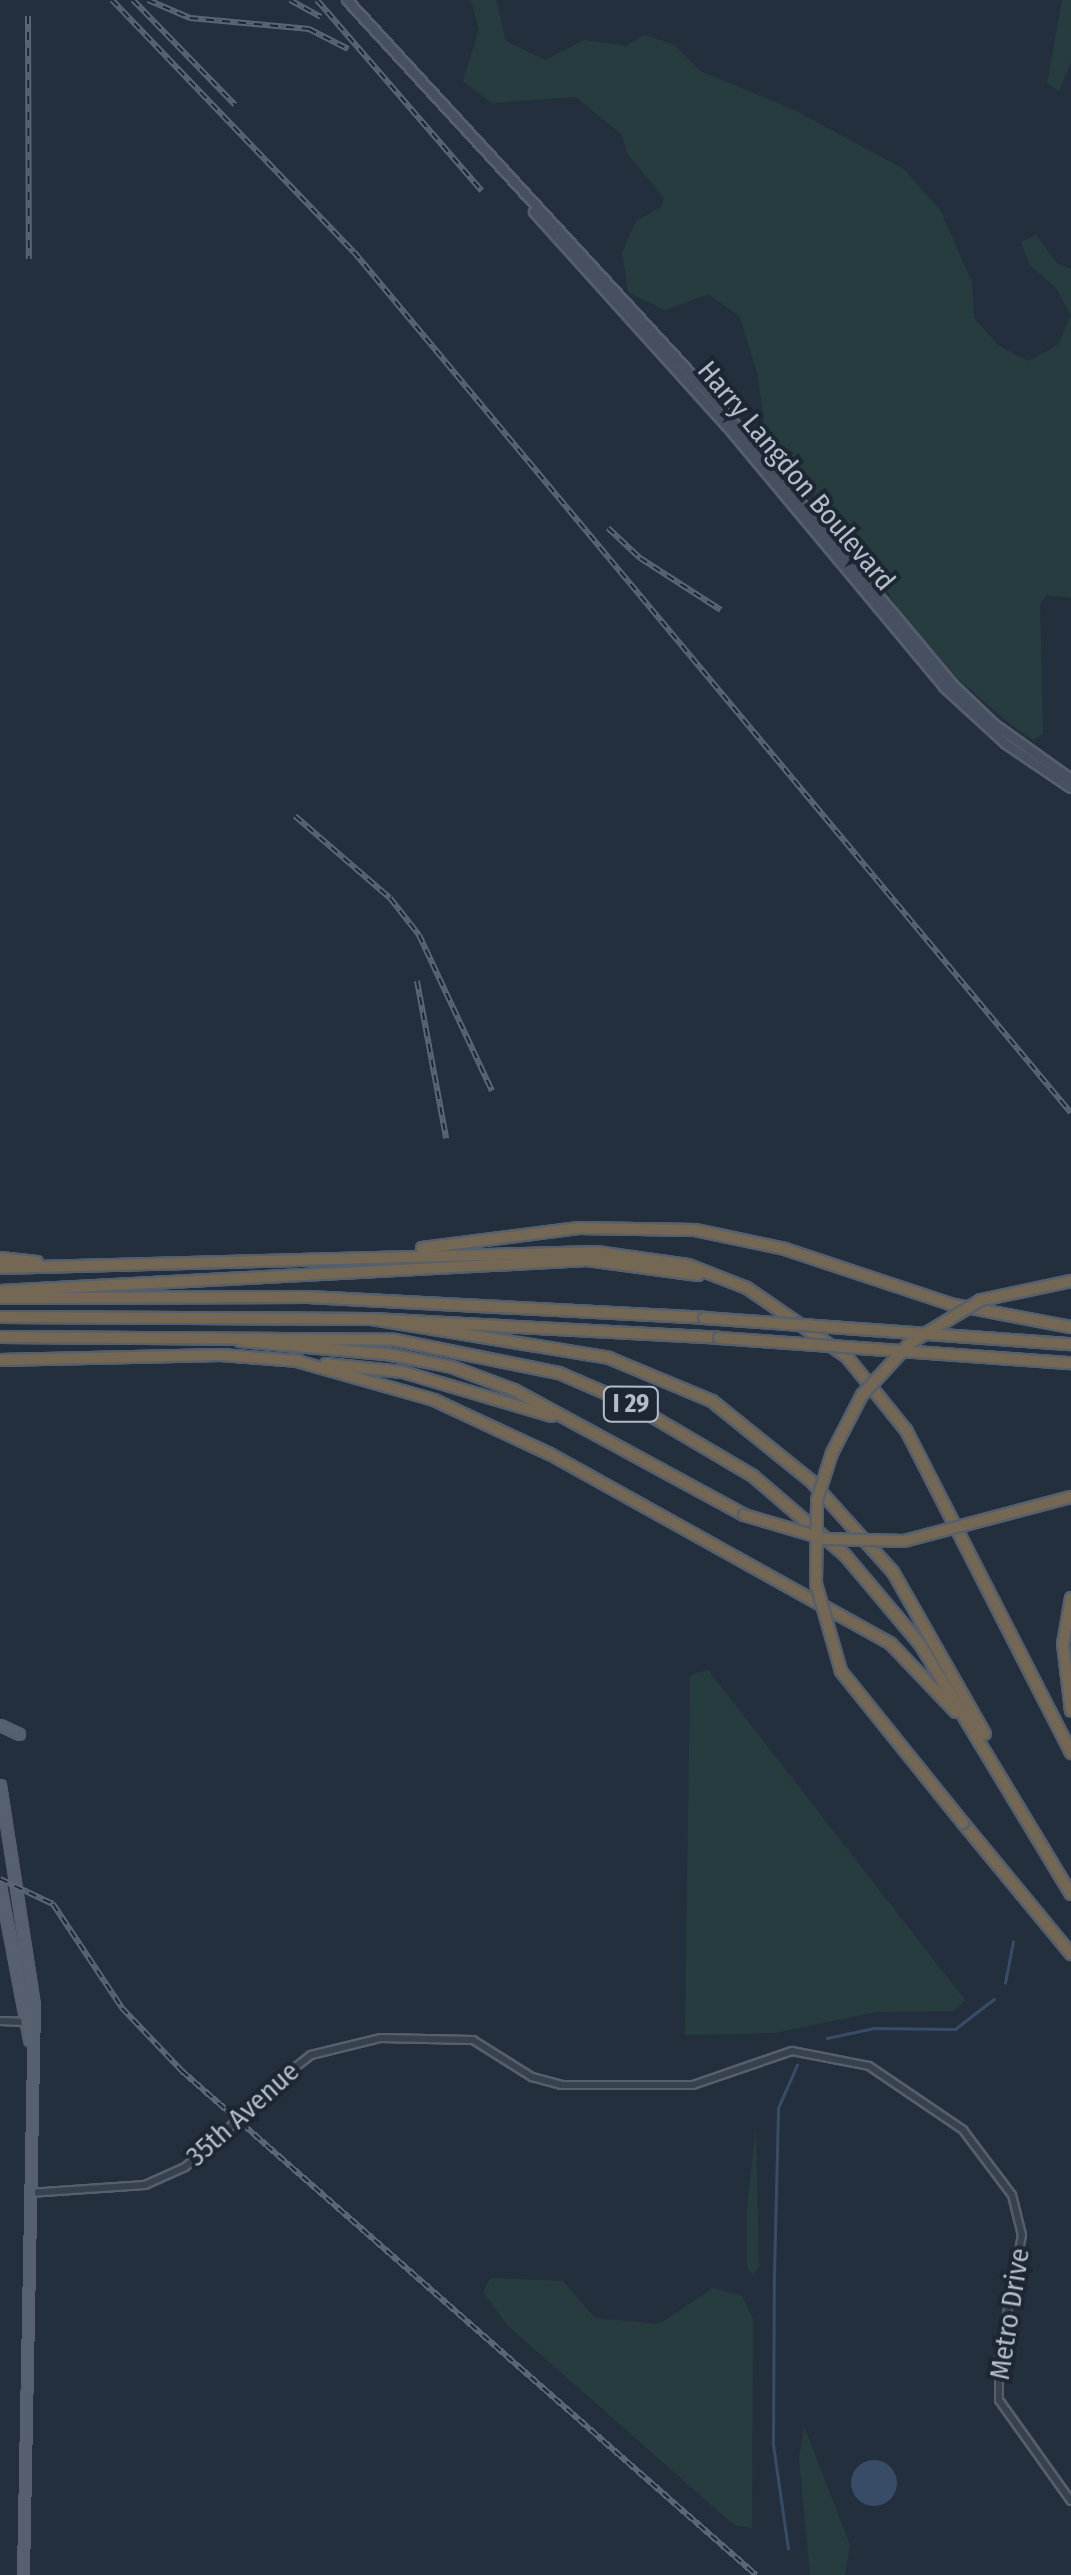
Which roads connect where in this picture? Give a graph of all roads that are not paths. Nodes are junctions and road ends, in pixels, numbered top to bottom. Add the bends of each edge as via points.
1 (347, 0) edge
2 (502, 174) junction
3 (1071, 778) edge
4 (1071, 788) edge
5 (336, 1257) junction
6 (0, 1258) edge
7 (18, 1263) junction
8 (0, 1268) edge
9 (729, 1280) junction
10 (1071, 1281) edge
11 (0, 1294) edge
12 (18, 1294) junction
13 (0, 1317) edge
14 (372, 1319) junction
15 (1071, 1327) edge
16 (129, 1335) junction
17 (0, 1336) edge
18 (1071, 1344) edge
19 (0, 1360) edge
20 (294, 1360) junction
21 (1071, 1363) edge
22 (584, 1428) junction
23 (1071, 1497) edge
24 (1071, 1598) edge
25 (1071, 1711) edge
26 (0, 1726) edge
27 (19, 1734) dead end
28 (1071, 1753) edge
29 (990, 1755) junction
30 (0, 1786) edge
31 (1013, 1794) junction
32 (0, 1886) edge
33 (1071, 1894) edge
34 (1071, 1954) edge
35 (0, 2022) edge
36 (29, 2022) junction
37 (684, 2086) joint
38 (29, 2193) junction
39 (1071, 2501) edge
40 (23, 2575) edge

1 - 2 main road, Harry Langdon Boulevard
2 - 3 main road, Harry Langdon Boulevard via 714,399 952,684 994,724
2 - 4 main road, Harry Langdon Boulevard via 726,425 944,687 1006,744
5 - 7 highway
5 - 9 highway via 596,1252 658,1258
5 - 15 highway via 611,1226 725,1235 950,1304
6 - 7 highway
7 - 8 highway
9 - 12 highway via 587,1260
9 - 28 highway via 806,1323 880,1393 954,1513
10 - 34 highway, bridge via 981,1300 918,1336 862,1395 817,1500 816,1584 841,1671
11 - 12 highway
12 - 18 highway, bridge via 325,1298
13 - 14 highway
14 - 21 highway, bridge
14 - 31 highway via 609,1358 712,1401 770,1444 892,1572
16 - 17 highway, I 29
16 - 22 highway via 404,1357 514,1390
16 - 29 highway, I 29 via 395,1340 542,1368 631,1404 754,1476 846,1554 920,1644
19 - 20 highway
20 - 22 highway via 403,1372
20 - 29 highway via 434,1400 498,1427 757,1566 903,1653
22 - 23 highway, bridge via 744,1515 826,1540 904,1541
24 - 25 highway via 1062,1644
26 - 27 main road
29 - 31 highway, I 29
30 - 36 main road via 26,1926
31 - 33 highway, I 29
32 - 36 main road
35 - 36 street
36 - 38 main road
37 - 38 street, 35th Avenue, bridge via 560,2086 532,2078 472,2040 381,2038 311,2055 255,2098 186,2167 146,2185
37 - 39 street, Metro Drive via 775,2054 825,2052 888,2077 979,2146 1008,2186 1022,2228 999,2357 999,2400
38 - 40 main road

